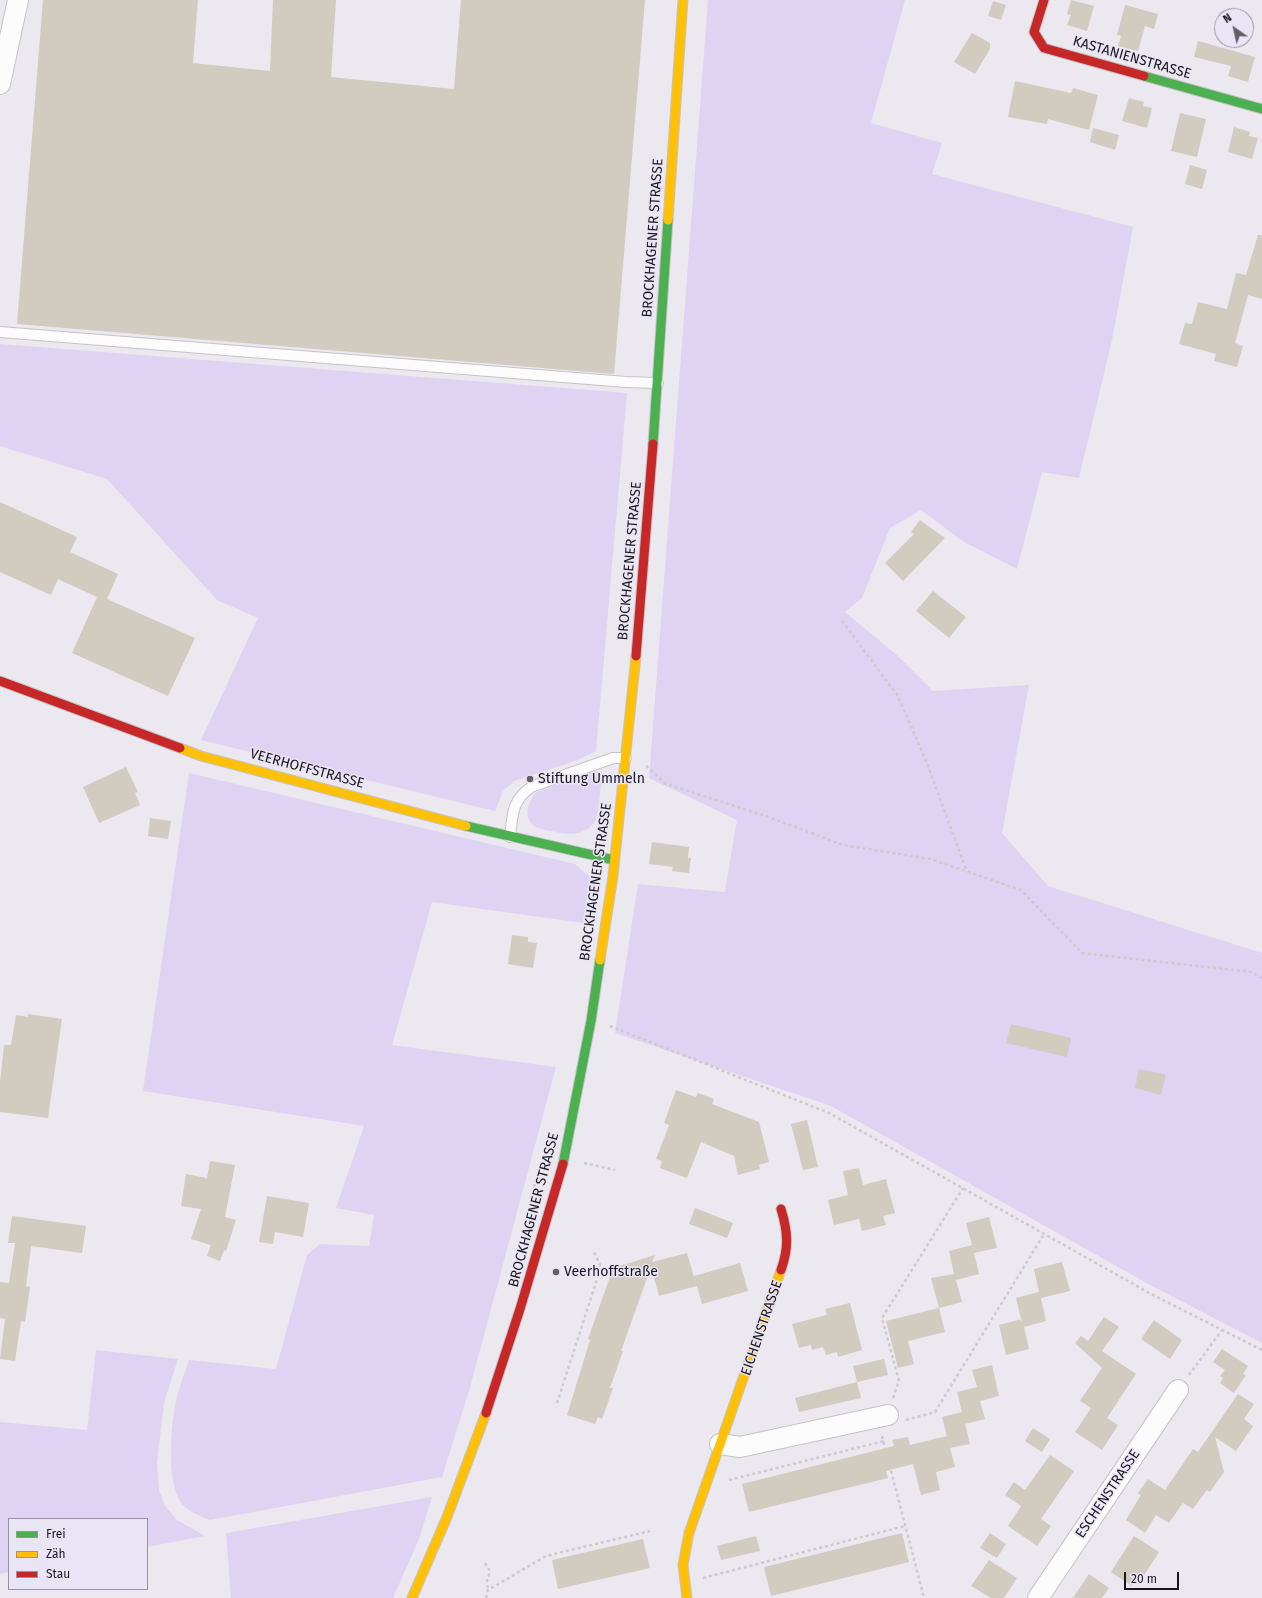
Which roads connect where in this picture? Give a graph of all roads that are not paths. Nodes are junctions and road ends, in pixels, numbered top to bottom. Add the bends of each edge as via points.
1 (18, 0) edge
2 (683, 0) edge
3 (1044, 0) edge
4 (0, 84) edge
5 (1262, 109) edge
6 (0, 332) edge
7 (658, 383) junction
8 (0, 681) edge
9 (626, 758) junction
10 (510, 837) junction
11 (614, 860) junction
12 (781, 1209) dead end
13 (1178, 1390) road end
14 (882, 1416) road end
15 (720, 1444) junction
16 (412, 1598) edge
17 (687, 1598) edge
18 (1038, 1598) edge

1 - 4 street
2 - 7 main road, BROCKHAGENER STRASSE
3 - 5 main road, KASTANIENSTRASSE via 1034,32 1044,48
6 - 7 lane
7 - 9 main road, BROCKHAGENER STRASSE
8 - 10 main road, VEERHOFFSTRASSE via 201,756
9 - 10 lane via 613,758 531,787 520,795 515,806
9 - 11 main road, BROCKHAGENER STRASSE
10 - 11 main road, VEERHOFFSTRASSE
11 - 16 main road, BROCKHAGENER STRASSE via 590,1022 562,1169 516,1327 462,1483
12 - 15 main road, EICHENSTRASSE via 785,1222 787,1253
13 - 18 street, ESCHENSTRASSE
14 - 15 street via 740,1447
15 - 17 main road, EICHENSTRASSE via 683,1556 683,1583

